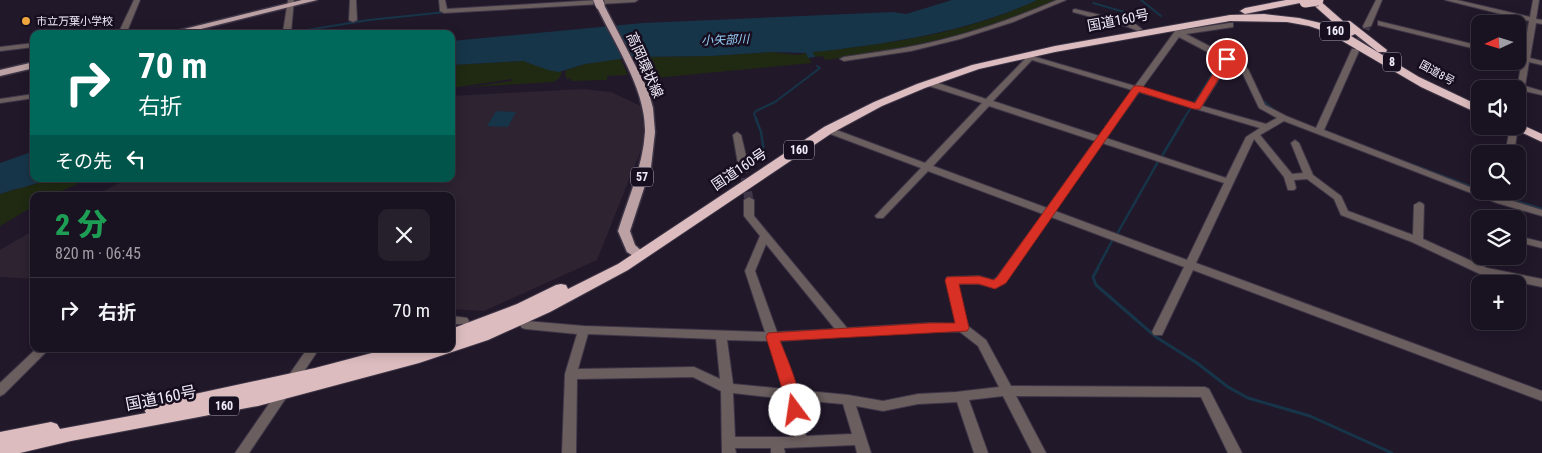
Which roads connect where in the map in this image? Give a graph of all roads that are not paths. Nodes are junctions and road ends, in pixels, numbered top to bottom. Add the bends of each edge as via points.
1 (137, 0) edge
2 (313, 0) edge
3 (353, 0) edge
4 (442, 0) edge
5 (635, 0) edge
6 (1063, 0) edge
7 (1255, 0) edge
8 (1379, 0) edge
9 (1448, 0) edge
10 (1536, 0) edge
11 (1306, 1) edge
12 (1322, 2) edge
13 (290, 3) edge
14 (599, 3) edge
15 (1075, 11) dead end
16 (353, 20) dead end
17 (1533, 20) junction
18 (1542, 22) edge
19 (1381, 23) dead end
20 (1230, 25) dead end
21 (1367, 26) tunnel mouth
22 (1175, 28) junction
23 (1138, 29) junction
24 (123, 30) edge
25 (184, 30) edge
26 (287, 30) edge
27 (30, 46) edge
28 (1471, 46) edge
29 (0, 50) edge
30 (1356, 50) tunnel mouth
31 (1028, 57) junction
32 (844, 59) dead end
33 (1227, 59) junction
34 (1526, 59) joint
35 (1542, 63) edge
36 (30, 66) edge
37 (0, 73) edge
38 (929, 83) junction
39 (1137, 88) junction
40 (1526, 89) edge
41 (1542, 93) edge
42 (30, 97) edge
43 (0, 101) edge
44 (988, 102) junction
45 (1471, 103) edge
46 (1471, 104) edge
47 (1471, 105) edge
48 (1197, 107) junction
49 (1284, 118) junction
50 (1526, 124) edge
51 (1266, 127) junction
52 (828, 130) junction
53 (1319, 130) junction
54 (1542, 131) edge
55 (1526, 133) edge
56 (737, 135) dead end
57 (1255, 135) junction
58 (1542, 138) edge
59 (1100, 140) junction
60 (1294, 143) dead end
61 (743, 164) tunnel mouth
62 (926, 166) junction
63 (1309, 176) junction
64 (1230, 182) junction
65 (1471, 185) edge
66 (749, 200) tunnel mouth
67 (1511, 200) edge
68 (1419, 205) dead end
69 (1050, 213) junction
70 (1542, 213) edge
71 (880, 216) dead end
72 (764, 235) junction
73 (1418, 241) junction
74 (1526, 241) edge
75 (1542, 245) edge
76 (636, 254) junction
77 (1189, 265) junction
78 (1542, 283) edge
79 (526, 325) dead end
80 (963, 328) junction
81 (584, 330) junction
82 (844, 332) junction
83 (1158, 332) dead end
84 (455, 333) edge
85 (721, 335) junction
86 (772, 337) junction
87 (455, 346) edge
88 (40, 352) edge
89 (311, 352) edge
90 (399, 352) edge
91 (436, 352) edge
92 (571, 374) junction
93 (287, 386) junction
94 (727, 388) junction
95 (1007, 391) junction
96 (0, 392) edge
97 (792, 394) junction
98 (1542, 396) edge
99 (962, 397) junction
100 (848, 400) junction
101 (860, 438) junction
102 (0, 439) edge
103 (801, 442) junction
104 (729, 448) edge
105 (777, 448) edge
106 (0, 450) edge
107 (242, 453) edge
108 (569, 453) edge
109 (864, 453) edge
110 (980, 453) edge
111 (1039, 453) edge
112 (1235, 453) edge

1 - 24 street
2 - 13 main road
3 - 16 street
4 - 14 street via 444,11
5 - 14 street
6 - 32 street via 1018,20 960,37
7 - 22 highway, 160
8 - 21 street
9 - 17 street
10 - 17 street
11 - 12 highway, 160, bridge
11 - 22 highway, 160
11 - 46 highway, 国道8号 / 8 via 1388,60
12 - 45 highway, 国道8号 / 8 via 1380,49
13 - 25 main road
13 - 26 street
14 - 76 main road, 高岡環状線 / 57 via 643,90 648,108 650,132 646,166 624,231
15 - 23 street
17 - 18 street
17 - 34 street
19 - 28 street
20 - 22 street
22 - 23 highway, 国道160号 / 160
22 - 31 highway, 国道160号 / 160
22 - 33 street
22 - 39 street
22 - 47 highway, 160 via 1250,17 1287,19 1320,26 1345,36 1437,92
23 - 76 highway, 国道160号 / 160 via 964,65 851,109 812,131
27 - 29 street
30 - 53 street
31 - 38 highway, 国道160号 / 160 via 976,67
31 - 39 street
31 - 44 street
33 - 48 street
33 - 49 street via 1245,71 1262,106
34 - 35 street
36 - 37 main road
38 - 44 street
38 - 52 highway, 国道160号 / 160
39 - 48 street
39 - 59 street
40 - 41 street
42 - 43 street
44 - 59 street
44 - 62 street
48 - 51 street
49 - 51 street
49 - 53 street
50 - 54 highway
51 - 57 street
52 - 62 street
52 - 76 highway, 国道160号 / 160
53 - 65 street
55 - 58 highway
56 - 61 street
57 - 63 street via 1290,183
57 - 64 street via 1250,138
59 - 64 street
59 - 69 street
60 - 63 street
62 - 69 street
62 - 71 street
63 - 73 street via 1338,198 1344,213
64 - 77 street
66 - 72 street via 749,216
67 - 70 street
68 - 73 street
69 - 77 street
69 - 80 street via 1002,280 995,284 979,280 951,280
72 - 82 street
72 - 86 street via 750,271
73 - 78 street via 1484,271
74 - 75 street
76 - 84 highway, 国道160号 / 160 via 522,308
76 - 87 highway, 国道160号 / 160 via 623,267 545,308
77 - 83 street
77 - 98 street
79 - 81 street
80 - 82 street
80 - 95 street via 982,343
81 - 85 street
81 - 92 street
82 - 86 street
85 - 86 street
85 - 94 street
86 - 97 street
88 - 96 street
89 - 93 street
90 - 93 highway, 国道160号 / 160
91 - 93 highway, 国道160号 / 160
92 - 94 street via 694,372
92 - 108 street
93 - 102 highway, 国道160号 / 160
93 - 106 highway, 国道160号 / 160 via 258,399
93 - 107 street
94 - 97 street
94 - 104 street
95 - 99 street
95 - 111 street
95 - 112 street via 1206,392
97 - 100 street
97 - 103 street
99 - 100 street via 918,399 883,406
99 - 110 street
100 - 101 street
101 - 103 street
101 - 109 street
103 - 105 street
104 - 105 street

